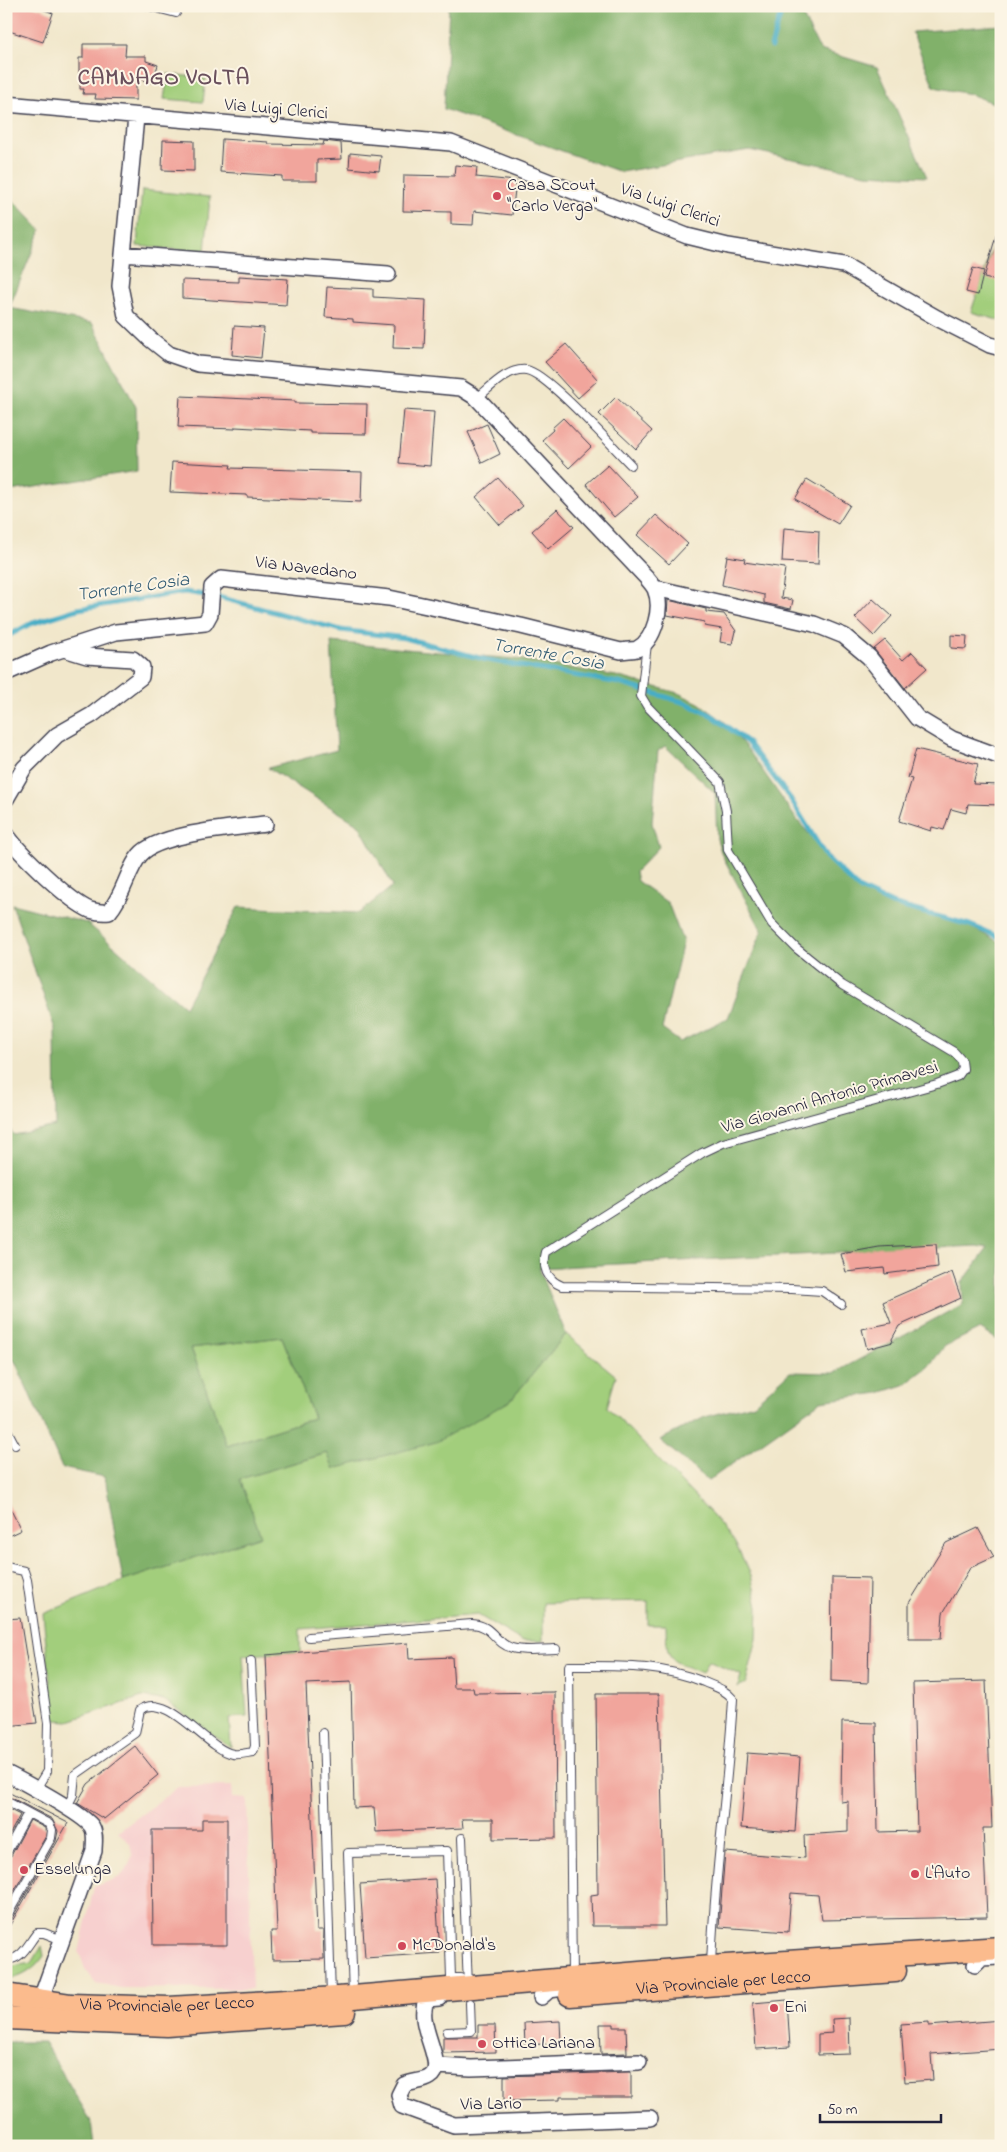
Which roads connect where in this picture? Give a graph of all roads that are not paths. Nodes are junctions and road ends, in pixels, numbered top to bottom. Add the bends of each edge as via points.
1 (148, 6) edge
2 (176, 12) dead end
3 (6, 104) edge
4 (136, 117) junction
5 (123, 254) junction
6 (388, 274) dead end
7 (1001, 348) edge
8 (477, 398) junction
9 (631, 465) dead end
10 (655, 588) junction
11 (642, 644) junction
12 (64, 649) junction
13 (6, 672) edge
14 (1001, 756) edge
15 (6, 799) edge
16 (265, 824) dead end
17 (6, 834) edge
18 (841, 1304) dead end
19 (6, 1428) edge
20 (15, 1446) dead end
21 (6, 1567) edge
22 (309, 1636) dead end
23 (556, 1649) dead end
24 (251, 1661) dead end
25 (324, 1733) dead end
26 (6, 1773) edge
27 (36, 1789) junction
28 (6, 1801) edge
29 (66, 1809) junction
30 (28, 1813) junction
31 (462, 1838) dead end
32 (6, 1853) edge
33 (6, 1917) edge
34 (62, 1940) junction
35 (1001, 1948) edge
36 (1001, 1956) edge
37 (6, 1960) edge
38 (1001, 1964) edge
39 (975, 1965) junction
40 (751, 1973) junction
41 (711, 1976) junction
42 (572, 1980) junction
43 (468, 1990) junction
44 (6, 1995) edge
45 (342, 1997) junction
46 (541, 1997) junction
47 (40, 2001) junction
48 (437, 2001) junction
49 (303, 2015) junction
50 (6, 2018) edge
51 (447, 2032) dead end
52 (639, 2062) dead end
53 (437, 2066) junction
54 (650, 2118) dead end

1 - 2 lane
3 - 4 street, Via Luigi Clerici
4 - 5 street
4 - 7 street, Via Luigi Clerici via 451,143 687,236 728,246 844,264 937,318
5 - 6 street
5 - 8 street via 120,286 126,316 169,354 198,364 460,388
8 - 9 lane via 511,372 527,370 551,384
8 - 10 street
10 - 11 street via 658,611 654,626
10 - 14 street via 814,624 844,636 869,658 917,718 952,740
11 - 12 street, Via Navedano via 621,651 389,598 221,579 212,586 210,614 205,623 116,632
11 - 18 lane, Via Giovanni Antonio Primavesi via 641,696 720,782 726,811 728,850 772,924 842,985 954,1052 962,1061 963,1069 958,1076 937,1084 723,1143 546,1252 543,1262 546,1273 554,1283 562,1286 792,1289 822,1291
12 - 13 street, Via Navedano
12 - 15 street via 86,656 133,659 142,667 141,677 92,715 57,735 24,768
16 - 17 street via 156,842 141,853 118,901 109,912 101,913 78,903 21,854
19 - 20 lane
21 - 27 lane via 24,1571 28,1580 38,1644 48,1723 47,1771
22 - 23 lane via 481,1624 512,1648
24 - 29 lane via 253,1752 239,1755 225,1752 167,1709 153,1704 140,1710 135,1733 75,1774 73,1795
25 - 45 lane
26 - 27 street
27 - 29 street
28 - 30 lane
29 - 34 street via 92,1827 95,1838 94,1851
30 - 32 lane
30 - 33 lane via 49,1824 51,1838
31 - 43 lane
34 - 37 lane via 37,1933 24,1952 15,1959
34 - 47 street
35 - 40 main road, Via Provinciale per Lecco via 791,1962
36 - 39 street via 982,1958
38 - 39 main road, Via Provinciale per Lecco
39 - 40 main road, Via Provinciale per Lecco
40 - 41 main road, Via Provinciale per Lecco
41 - 42 main road, Via Provinciale per Lecco
41 - 42 lane via 713,1909 734,1699 727,1691 682,1674 634,1666 569,1666
41 - 46 main road, Via Provinciale per Lecco via 662,1988
42 - 43 main road, Via Provinciale per Lecco
42 - 46 street via 566,1988 549,1990
43 - 45 lane via 451,1978 447,1851 348,1853
43 - 46 main road, Via Provinciale per Lecco
43 - 48 main road, Via Provinciale per Lecco
43 - 51 lane via 470,2031
44 - 47 main road, Via Provinciale per Lecco
45 - 47 main road, Via Provinciale per Lecco via 169,2008
45 - 48 main road, Via Provinciale per Lecco
45 - 49 street, Via Provinciale per Lecco via 326,2005 306,2007
48 - 49 main road, Via Provinciale per Lecco
48 - 53 street via 424,2026
49 - 50 main road, Via Provinciale per Lecco via 167,2025
52 - 53 street via 471,2068
53 - 54 street, Via Lario via 429,2078 404,2086 400,2102 404,2107 445,2123 477,2125

